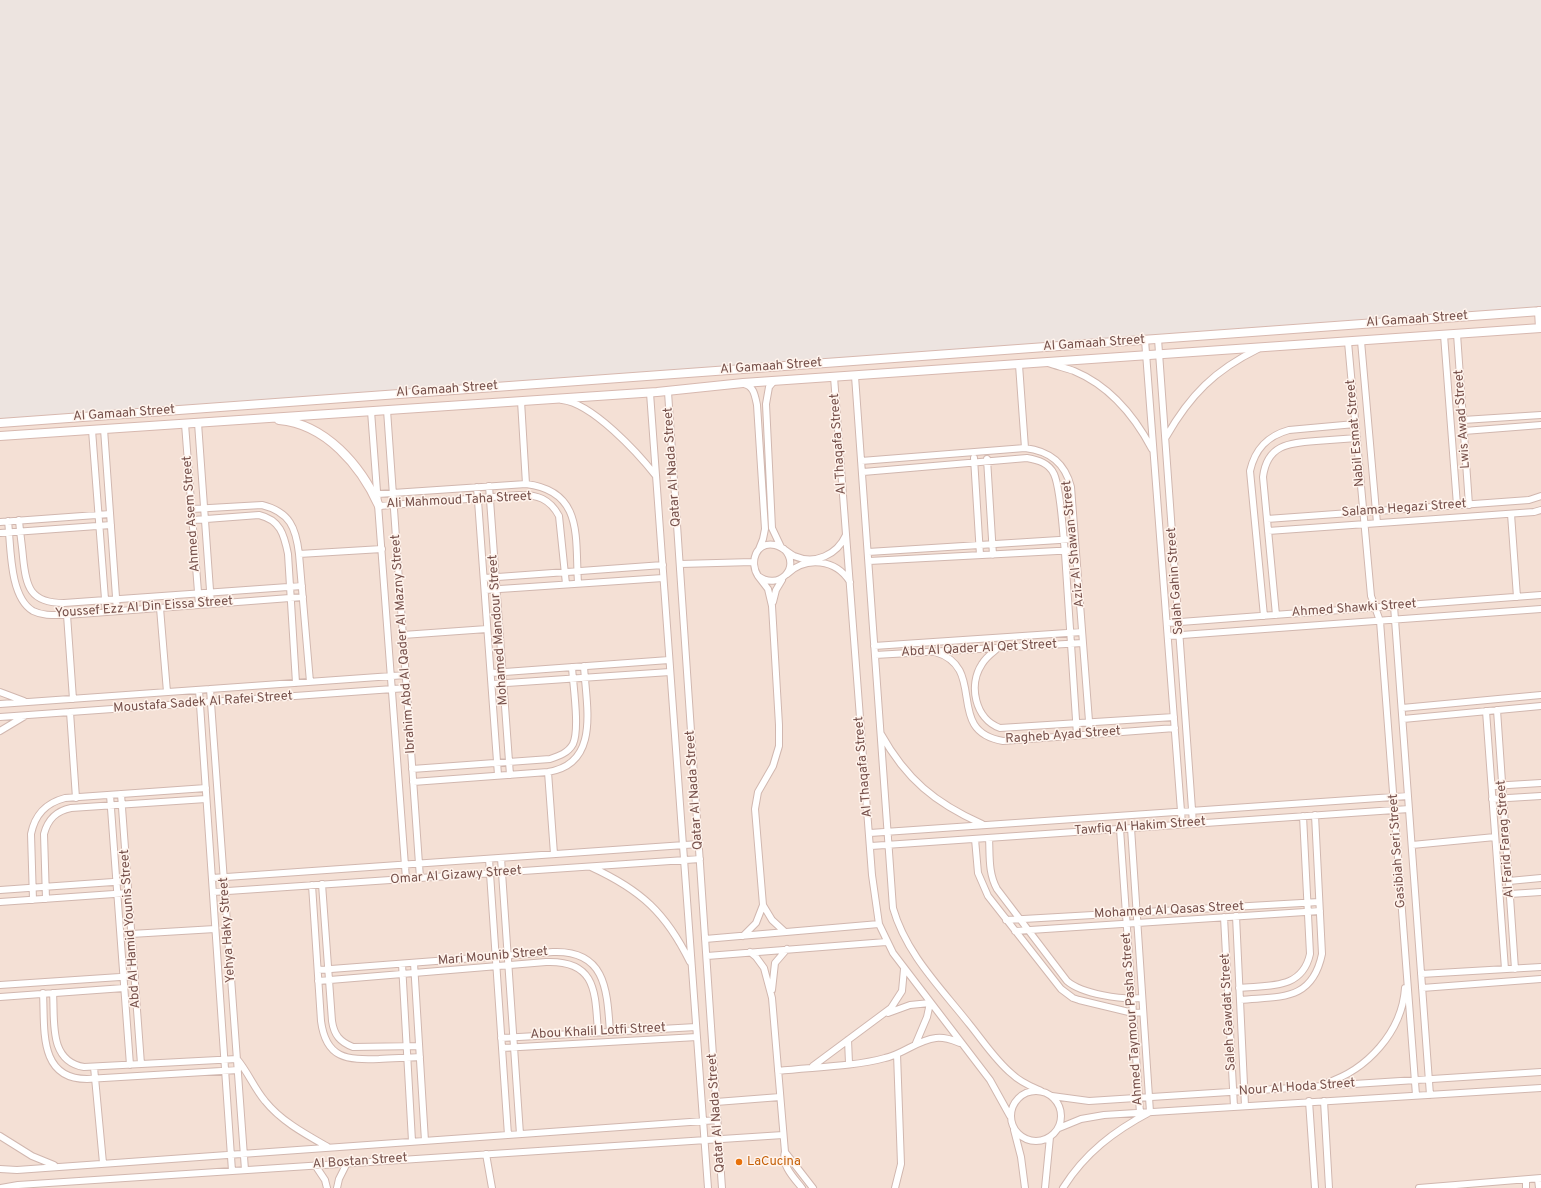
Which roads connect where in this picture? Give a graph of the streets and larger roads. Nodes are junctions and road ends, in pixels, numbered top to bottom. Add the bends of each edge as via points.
1 (1540, 311) edge
2 (1540, 328) edge
3 (1457, 334) junction
4 (1444, 335) junction
5 (1158, 339) junction
6 (1145, 340) junction
7 (1361, 341) junction
8 (1348, 342) junction
9 (1260, 348) junction
10 (1160, 355) junction
11 (1146, 356) junction
12 (1048, 363) junction
13 (1019, 365) junction
14 (742, 369) junction
15 (856, 376) junction
16 (834, 377) junction
17 (774, 381) junction
18 (743, 383) junction
19 (668, 392) junction
20 (650, 393) junction
21 (555, 399) junction
22 (521, 401) junction
23 (387, 410) junction
24 (371, 411) junction
25 (1541, 415) edge
26 (263, 419) junction
27 (1463, 420) junction
28 (2, 423) edge
29 (198, 423) junction
30 (185, 424) junction
31 (1355, 424) junction
32 (1541, 425) edge
33 (104, 429) junction
34 (92, 430) junction
35 (1464, 431) junction
36 (2, 436) edge
37 (1166, 437) junction
38 (1357, 438) junction
39 (1025, 448) junction
40 (973, 452) junction
41 (986, 452) junction
42 (1154, 452) junction
43 (861, 461) junction
44 (987, 461) junction
45 (974, 462) junction
46 (863, 472) junction
47 (656, 477) junction
48 (526, 484) junction
49 (489, 486) junction
50 (477, 487) junction
51 (393, 493) junction
52 (378, 494) junction
53 (1541, 496) edge
54 (490, 497) junction
55 (478, 498) junction
56 (394, 504) junction
57 (1458, 505) junction
58 (1468, 505) junction
59 (379, 506) junction
60 (1442, 506) junction
61 (206, 508) junction
62 (192, 509) junction
63 (1541, 510) edge
64 (1376, 511) junction
65 (1364, 512) junction
66 (99, 514) junction
67 (110, 514) junction
68 (1511, 514) junction
69 (206, 519) junction
70 (1267, 519) junction
71 (1443, 519) junction
72 (19, 520) junction
73 (193, 520) junction
74 (8, 521) junction
75 (0, 522) edge
76 (1378, 523) junction
77 (1365, 524) junction
78 (111, 525) junction
79 (100, 526) junction
80 (20, 531) junction
81 (1268, 531) junction
82 (0, 532) edge
83 (10, 532) junction
84 (846, 535) junction
85 (1075, 539) junction
86 (1064, 540) junction
87 (993, 544) junction
88 (980, 545) junction
89 (782, 548) junction
90 (382, 549) junction
91 (759, 549) junction
92 (1076, 550) junction
93 (1064, 551) junction
94 (868, 552) junction
95 (300, 554) junction
96 (993, 555) junction
97 (980, 556) junction
98 (869, 561) junction
99 (753, 562) junction
100 (680, 564) junction
101 (663, 565) junction
102 (577, 571) junction
103 (565, 572) junction
104 (758, 576) junction
105 (785, 576) junction
106 (495, 577) junction
107 (484, 578) junction
108 (664, 578) junction
109 (850, 582) junction
110 (566, 584) junction
111 (578, 584) junction
112 (302, 586) junction
113 (290, 587) junction
114 (496, 589) junction
115 (485, 590) junction
116 (211, 593) junction
117 (198, 594) junction
118 (1541, 595) edge
119 (303, 597) junction
120 (1517, 597) junction
121 (291, 598) junction
122 (105, 600) junction
123 (116, 600) junction
124 (211, 604) junction
125 (199, 605) junction
126 (772, 606) junction
127 (1394, 606) junction
128 (160, 608) junction
129 (1375, 608) junction
130 (1541, 609) edge
131 (117, 611) junction
132 (106, 612) junction
133 (66, 615) junction
134 (1276, 615) junction
135 (1264, 616) junction
136 (1395, 619) junction
137 (1380, 620) junction
138 (1179, 622) junction
139 (1167, 624) junction
140 (488, 629) junction
141 (1071, 632) junction
142 (1082, 632) junction
143 (403, 635) junction
144 (1180, 635) junction
145 (1168, 636) junction
146 (1083, 643) junction
147 (1071, 644) junction
148 (874, 646) junction
149 (998, 648) junction
150 (935, 652) junction
151 (875, 655) junction
152 (670, 660) junction
153 (584, 666) junction
154 (572, 667) junction
155 (502, 672) junction
156 (670, 672) junction
157 (491, 673) junction
158 (406, 675) junction
159 (391, 676) junction
160 (585, 678) junction
161 (573, 679) junction
162 (310, 682) junction
163 (296, 683) junction
164 (492, 684) junction
165 (503, 684) junction
166 (407, 688) junction
167 (210, 689) junction
168 (392, 689) junction
169 (199, 690) junction
170 (0, 692) edge
171 (167, 692) junction
172 (1541, 695) edge
173 (1530, 696) junction
174 (73, 699) junction
175 (25, 702) junction
176 (211, 702) junction
177 (200, 703) junction
178 (0, 704) edge
179 (1541, 706) edge
180 (1531, 707) junction
181 (1402, 708) junction
182 (1497, 710) junction
183 (1486, 711) junction
184 (70, 712) junction
185 (26, 715) junction
186 (0, 717) edge
187 (1174, 717) junction
188 (1402, 719) junction
189 (1089, 723) junction
190 (1076, 724) junction
191 (1175, 728) junction
192 (0, 731) edge
193 (880, 732) junction
194 (1090, 734) junction
195 (1077, 735) junction
196 (509, 762) junction
197 (497, 763) junction
198 (412, 769) junction
199 (548, 772) junction
200 (498, 775) junction
201 (510, 775) junction
202 (413, 782) junction
203 (1541, 783) edge
204 (1492, 786) junction
205 (1502, 786) junction
206 (206, 788) junction
207 (121, 794) junction
208 (110, 795) junction
209 (1408, 796) junction
210 (1541, 796) edge
211 (1394, 797) junction
212 (76, 798) junction
213 (1503, 798) junction
214 (206, 799) junction
215 (1492, 799) junction
216 (110, 805) junction
217 (122, 805) junction
218 (1409, 809) junction
219 (1192, 810) junction
220 (1395, 810) junction
221 (1181, 811) junction
222 (1303, 816) junction
223 (1315, 816) junction
224 (1193, 823) junction
225 (1182, 824) junction
226 (983, 825) junction
227 (1120, 828) junction
228 (1131, 828) junction
229 (887, 832) junction
230 (870, 833) junction
231 (1495, 837) junction
232 (989, 838) junction
233 (976, 839) junction
234 (699, 844) junction
235 (888, 845) junction
236 (1412, 845) junction
237 (683, 846) junction
238 (871, 846) junction
239 (554, 854) junction
240 (501, 858) junction
241 (489, 859) junction
242 (684, 860) junction
243 (700, 860) junction
244 (419, 864) junction
245 (405, 865) junction
246 (590, 867) junction
247 (502, 872) junction
248 (490, 873) junction
249 (224, 877) junction
250 (212, 878) junction
251 (420, 878) junction
252 (1541, 878) edge
253 (406, 879) junction
254 (127, 881) junction
255 (1509, 881) junction
256 (116, 882) junction
257 (322, 884) junction
258 (312, 885) junction
259 (45, 887) junction
260 (33, 888) junction
261 (0, 890) edge
262 (225, 891) junction
263 (213, 892) junction
264 (1401, 892) junction
265 (1415, 892) junction
266 (1541, 892) edge
267 (128, 893) junction
268 (117, 894) junction
269 (1510, 894) junction
270 (46, 899) junction
271 (33, 900) junction
272 (0, 902) edge
273 (1319, 902) junction
274 (1307, 903) junction
275 (763, 905) junction
276 (1320, 911) junction
277 (1136, 912) junction
278 (1307, 912) junction
279 (1126, 913) junction
280 (1236, 916) junction
281 (1224, 917) junction
282 (1019, 919) junction
283 (1006, 920) junction
284 (1137, 923) junction
285 (879, 924) junction
286 (1126, 924) junction
287 (215, 929) junction
288 (1027, 930) junction
289 (1015, 931) junction
290 (785, 932) junction
291 (132, 934) junction
292 (743, 936) junction
293 (705, 939) junction
294 (886, 942) junction
295 (787, 949) junction
296 (750, 952) junction
297 (507, 956) junction
298 (707, 956) junction
299 (496, 957) junction
300 (414, 963) junction
301 (402, 964) junction
302 (508, 966) junction
303 (692, 966) junction
304 (1541, 967) edge
305 (496, 968) junction
306 (904, 969) junction
307 (1505, 969) junction
308 (1515, 969) junction
309 (318, 970) junction
310 (328, 970) junction
311 (1406, 972) junction
312 (415, 974) junction
313 (1421, 974) junction
314 (403, 975) junction
315 (124, 976) junction
316 (135, 976) junction
317 (1297, 978) junction
318 (1541, 979) edge
319 (318, 981) junction
320 (329, 981) junction
321 (0, 985) edge
322 (124, 988) junction
323 (1239, 988) junction
324 (1305, 988) junction
325 (1422, 988) junction
326 (43, 993) junction
327 (54, 993) junction
328 (0, 996) edge
329 (772, 998) junction
330 (1142, 998) junction
331 (1132, 999) junction
332 (930, 1003) junction
333 (1240, 1003) junction
334 (1229, 1007) junction
335 (1143, 1012) junction
336 (1133, 1013) junction
337 (882, 1015) junction
338 (696, 1027) junction
339 (598, 1032) junction
340 (610, 1032) junction
341 (513, 1037) junction
342 (697, 1037) junction
343 (501, 1038) junction
344 (848, 1040) junction
345 (916, 1043) junction
346 (962, 1044) junction
347 (407, 1046) junction
348 (419, 1046) junction
349 (502, 1048) junction
350 (514, 1048) junction
351 (897, 1054) junction
352 (420, 1057) junction
353 (408, 1058) junction
354 (224, 1059) junction
355 (237, 1059) junction
356 (849, 1063) junction
357 (141, 1064) junction
358 (130, 1065) junction
359 (94, 1067) junction
360 (811, 1067) junction
361 (225, 1070) junction
362 (238, 1070) junction
363 (778, 1071) junction
364 (1541, 1072) edge
365 (96, 1078) junction
366 (1429, 1079) junction
367 (1415, 1080) junction
368 (1318, 1086) junction
369 (1541, 1088) edge
370 (1041, 1091) junction
371 (1245, 1091) junction
372 (1234, 1092) junction
373 (1430, 1094) junction
374 (1416, 1095) junction
375 (1052, 1096) junction
376 (1149, 1097) junction
377 (780, 1098) junction
378 (1139, 1098) junction
379 (1324, 1101) junction
380 (716, 1102) junction
381 (1309, 1102) junction
382 (1245, 1106) junction
383 (1234, 1107) junction
384 (1150, 1112) junction
385 (1140, 1113) junction
386 (1010, 1116) junction
387 (718, 1120) junction
388 (703, 1121) junction
389 (1012, 1125) junction
390 (1059, 1128) junction
391 (520, 1134) junction
392 (508, 1135) junction
393 (783, 1135) junction
394 (0, 1136) edge
395 (1050, 1137) junction
396 (719, 1138) junction
397 (704, 1139) junction
398 (425, 1140) junction
399 (412, 1141) junction
400 (329, 1147) junction
401 (785, 1152) junction
402 (244, 1153) junction
403 (231, 1154) junction
404 (486, 1154) junction
405 (103, 1163) junction
406 (347, 1163) junction
407 (315, 1165) junction
408 (57, 1167) junction
409 (0, 1169) edge
410 (245, 1170) junction
411 (232, 1171) junction
412 (1540, 1178) edge
413 (90, 1180) junction
414 (1526, 1180) junction
415 (57, 1185) edge
416 (1441, 1187) edge
417 (1, 1188) edge
418 (86, 1188) edge
419 (327, 1188) edge
420 (337, 1188) edge
421 (492, 1188) edge
422 (708, 1188) edge
423 (722, 1188) edge
424 (802, 1188) edge
425 (813, 1188) edge
426 (895, 1188) edge
427 (1026, 1188) edge
428 (1045, 1188) edge
429 (1063, 1188) edge
430 (1315, 1188) edge
431 (1329, 1188) edge
432 (1419, 1188) edge
433 (1428, 1188) edge
434 (1526, 1188) edge
435 (1540, 1188) edge

1 - 2 street
1 - 5 street, Al Gamaah Street
2 - 3 street, Al Gamaah Street
3 - 4 street, Al Gamaah Street
3 - 27 street, Lwis Awad Street
4 - 7 street, Al Gamaah Street
4 - 57 street, Lwis Awad Street
5 - 6 street, Al Gamaah Street
5 - 10 street, Salah Gahin Street
6 - 11 street, Salah Gahin Street
6 - 14 street, Al Gamaah Street
7 - 8 street, Al Gamaah Street
7 - 64 street, Nabil Esmat Street
8 - 9 street, Al Gamaah Street
8 - 31 street, Nabil Esmat Street
9 - 10 street, Al Gamaah Street
9 - 37 street via 1215,374 1196,393
10 - 11 street, Al Gamaah Street
10 - 37 street, Salah Gahin Street
11 - 12 street, Al Gamaah Street
11 - 42 street, Salah Gahin Street
12 - 13 street, Al Gamaah Street
12 - 42 street via 1075,372 1100,386 1140,426
13 - 15 street, Al Gamaah Street
13 - 39 street
14 - 18 street
14 - 28 street, Al Gamaah Street
15 - 16 street, Al Gamaah Street
15 - 43 street, Al Thaqafa Street
16 - 17 street, Al Gamaah Street
16 - 84 street, Al Thaqafa Street
17 - 18 street, Al Gamaah Street
17 - 89 street via 769,387 766,404 772,528
18 - 19 street, Al Gamaah Street
18 - 91 street via 752,389 757,405 764,529
19 - 20 street, Al Gamaah Street
19 - 100 street, Qatar Al Nada Street
20 - 21 street, Al Gamaah Street
20 - 47 street, Qatar Al Nada Street
21 - 22 street, Al Gamaah Street
21 - 47 street via 567,400 611,428 631,446
22 - 23 street, Al Gamaah Street
22 - 48 street
23 - 24 street, Al Gamaah Street
23 - 51 street, Ibrahim Abd Al Qader Al Mazny Street
24 - 26 street, Al Gamaah Street
24 - 52 street, Ibrahim Abd Al Qader Al Mazny Street
25 - 27 street
26 - 29 street, Al Gamaah Street
26 - 59 street via 283,420 296,424 311,430 334,445 354,464
27 - 35 street, Lwis Awad Street
28 - 36 street
29 - 30 street, Al Gamaah Street
29 - 61 street, Ahmed Asem Street
30 - 33 street, Al Gamaah Street
30 - 62 street, Ahmed Asem Street
31 - 38 street, Nabil Esmat Street
31 - 135 street via 1279,432 1262,444 1256,452 1250,471
32 - 35 street
33 - 34 street, Al Gamaah Street
33 - 67 street
34 - 36 street, Al Gamaah Street
34 - 66 street
35 - 58 street, Lwis Awad Street
37 - 138 street, Salah Gahin Street
38 - 65 street, Nabil Esmat Street
38 - 70 street via 1294,443 1282,446 1272,454 1267,461 1263,477
39 - 41 street, Aziz Al Shawan Street
39 - 85 street, Aziz Al Shawan Street via 1046,453 1066,472 1071,487
40 - 41 street, Aziz Al Shawan Street
40 - 43 street, Aziz Al Shawan Street
40 - 45 street
41 - 44 street
42 - 139 street, Salah Gahin Street
43 - 46 street, Al Thaqafa Street
44 - 45 street, Aziz Al Shawan Street
44 - 86 street, Aziz Al Shawan Street via 1027,458 1047,465 1054,474 1057,484
44 - 87 street
45 - 46 street, Aziz Al Shawan Street
45 - 88 street
46 - 94 street, Al Thaqafa Street
47 - 101 street, Qatar Al Nada Street
48 - 49 street, Ali Mahmoud Taha Street
48 - 102 street, Ali Mahmoud Taha Street via 547,488 565,502 571,512
49 - 50 street, Ali Mahmoud Taha Street
49 - 54 street, Mohamed Mandour Street
50 - 51 street, Ali Mahmoud Taha Street
50 - 55 street, Mohamed Mandour Street
51 - 52 street, Ali Mahmoud Taha Street
51 - 56 street, Ibrahim Abd Al Qader Al Mazny Street
52 - 59 street, Ibrahim Abd Al Qader Al Mazny Street
53 - 58 street, Salama Hegazi Street via 1529,500
54 - 55 street, Ali Mahmoud Taha Street
54 - 103 street, Ali Mahmoud Taha Street via 533,495 547,500 559,516
54 - 106 street, Mohamed Mandour Street
55 - 56 street, Ali Mahmoud Taha Street
55 - 107 street, Mohamed Mandour Street
56 - 59 street, Ali Mahmoud Taha Street
56 - 143 street, Ibrahim Abd Al Qader Al Mazny Street
57 - 58 street, Salama Hegazi Street
57 - 60 street, Salama Hegazi Street
59 - 90 street, Ibrahim Abd Al Qader Al Mazny Street
60 - 64 street, Salama Hegazi Street
60 - 71 street
61 - 62 street
61 - 69 street, Ahmed Asem Street
61 - 95 street via 251,505 272,507 282,512 289,520 298,539
62 - 73 street, Ahmed Asem Street
63 - 68 street, Salama Hegazi Street
64 - 65 street, Salama Hegazi Street
64 - 76 street, Nabil Esmat Street
65 - 70 street, Salama Hegazi Street
65 - 77 street, Nabil Esmat Street
66 - 67 street
66 - 72 street
66 - 79 street
67 - 78 street
68 - 71 street, Salama Hegazi Street
68 - 120 street
69 - 73 street
69 - 113 street via 259,515 274,521 284,533 286,541
69 - 116 street, Ahmed Asem Street
70 - 81 street
71 - 76 street, Salama Hegazi Street
72 - 74 street
72 - 80 street, Youssef Ezz Al Din Eissa Street
73 - 117 street, Ahmed Asem Street
74 - 75 street
74 - 83 street, Youssef Ezz Al Din Eissa Street
76 - 77 street, Salama Hegazi Street
77 - 81 street, Salama Hegazi Street
77 - 129 street, Nabil Esmat Street via 1371,596
78 - 79 street
78 - 123 street
79 - 80 street
79 - 122 street
80 - 83 street
80 - 122 street, Youssef Ezz Al Din Eissa Street via 27,583 37,598 54,603
81 - 134 street
82 - 83 street
83 - 133 street, Youssef Ezz Al Din Eissa Street via 14,576 19,595 33,610 43,614
84 - 89 street via 836,550 819,558 800,558
84 - 109 street, Al Thaqafa Street
85 - 86 street
85 - 92 street, Aziz Al Shawan Street
86 - 87 street
86 - 93 street, Aziz Al Shawan Street
87 - 88 street
87 - 96 street
88 - 94 street
88 - 97 street
89 - 91 street via 770,545
89 - 105 street via 790,562
90 - 95 street
90 - 159 street, Ibrahim Abd Al Qader Al Mazny Street
91 - 99 street
92 - 93 street
92 - 142 street, Aziz Al Shawan Street
93 - 96 street
93 - 141 street, Aziz Al Shawan Street
94 - 98 street, Al Thaqafa Street
95 - 112 street
96 - 97 street
97 - 98 street
98 - 148 street, Al Thaqafa Street
99 - 100 street
99 - 104 street
100 - 234 street, Qatar Al Nada Street
101 - 102 street
101 - 108 street, Qatar Al Nada Street
102 - 103 street
102 - 111 street, Ali Mahmoud Taha Street
103 - 106 street
103 - 110 street, Ali Mahmoud Taha Street
104 - 105 street via 771,582
104 - 126 street via 768,589
105 - 109 street via 803,564 822,563 840,571
105 - 126 street via 776,590
106 - 107 street
106 - 114 street, Mohamed Mandour Street
107 - 115 street, Mohamed Mandour Street
108 - 111 street
108 - 152 street, Qatar Al Nada Street
109 - 230 street, Al Thaqafa Street
110 - 111 street
110 - 114 street
112 - 113 street, Youssef Ezz Al Din Eissa Street
112 - 119 street
113 - 116 street, Youssef Ezz Al Din Eissa Street
113 - 121 street
114 - 115 street
114 - 155 street, Mohamed Mandour Street
115 - 140 street, Mohamed Mandour Street
116 - 117 street, Youssef Ezz Al Din Eissa Street
116 - 124 street, Ahmed Asem Street
117 - 123 street, Youssef Ezz Al Din Eissa Street
117 - 125 street, Ahmed Asem Street
118 - 120 street, Ahmed Shawki Street
119 - 121 street, Youssef Ezz Al Din Eissa Street
119 - 162 street
120 - 127 street, Ahmed Shawki Street
121 - 124 street, Youssef Ezz Al Din Eissa Street
121 - 163 street
122 - 123 street, Youssef Ezz Al Din Eissa Street
122 - 132 street
123 - 131 street
124 - 125 street, Youssef Ezz Al Din Eissa Street
125 - 128 street, Youssef Ezz Al Din Eissa Street
126 - 275 street via 779,735 777,756 758,792 755,809
127 - 129 street, Ahmed Shawki Street
127 - 136 street, Gasibiah Seri Street
128 - 131 street, Youssef Ezz Al Din Eissa Street
128 - 171 street
129 - 134 street, Ahmed Shawki Street
129 - 137 street, Gasibiah Seri Street
130 - 136 street, Ahmed Shawki Street
131 - 132 street, Youssef Ezz Al Din Eissa Street
132 - 133 street, Youssef Ezz Al Din Eissa Street
133 - 174 street
134 - 135 street, Ahmed Shawki Street
135 - 138 street, Ahmed Shawki Street
136 - 137 street, Ahmed Shawki Street
136 - 181 street, Gasibiah Seri Street
137 - 144 street, Ahmed Shawki Street
137 - 211 street, Gasibiah Seri Street
138 - 139 street, Ahmed Shawki Street
138 - 144 street, Salah Gahin Street
139 - 145 street, Salah Gahin Street
140 - 143 street
140 - 157 street, Mohamed Mandour Street
141 - 142 street, Abd Al Qader Al Qet Street
141 - 147 street, Aziz Al Shawan Street
141 - 148 street, Abd Al Qader Al Qet Street
142 - 146 street, Aziz Al Shawan Street
143 - 158 street, Ibrahim Abd Al Qader Al Mazny Street
144 - 145 street, Ahmed Shawki Street
144 - 219 street, Salah Gahin Street
145 - 187 street, Salah Gahin Street
146 - 147 street, Abd Al Qader Al Qet Street
146 - 189 street, Aziz Al Shawan Street
147 - 149 street, Abd Al Qader Al Qet Street
147 - 190 street, Aziz Al Shawan Street
148 - 151 street, Al Thaqafa Street
149 - 150 street, Abd Al Qader Al Qet Street
149 - 190 street, Ragheb Ayad Street via 982,664 974,684 978,706 990,725 1008,729
150 - 151 street, Abd Al Qader Al Qet Street
150 - 195 street, Ragheb Ayad Street via 954,661 960,669 969,712 973,724 980,733 991,739 1003,741
151 - 193 street, Al Thaqafa Street
152 - 153 street
152 - 156 street, Qatar Al Nada Street
153 - 154 street
153 - 160 street
154 - 155 street
154 - 161 street
155 - 157 street
155 - 165 street, Mohamed Mandour Street
156 - 160 street
156 - 237 street, Qatar Al Nada Street
157 - 164 street, Mohamed Mandour Street
158 - 159 street, Moustafa Sadek Al Rafei Street
158 - 166 street, Ibrahim Abd Al Qader Al Mazny Street
159 - 162 street, Moustafa Sadek Al Rafei Street
159 - 168 street, Ibrahim Abd Al Qader Al Mazny Street
160 - 161 street
160 - 199 street via 587,733 583,749 572,763
161 - 165 street
161 - 196 street via 576,737 567,752 559,757
162 - 163 street, Moustafa Sadek Al Rafei Street
163 - 167 street, Moustafa Sadek Al Rafei Street
164 - 165 street
164 - 197 street, Mohamed Mandour Street
165 - 196 street, Mohamed Mandour Street
166 - 168 street, Moustafa Sadek Al Rafei Street
166 - 198 street, Ibrahim Abd Al Qader Al Mazny Street
167 - 169 street, Moustafa Sadek Al Rafei Street
167 - 176 street, Yehya Haky Street
168 - 176 street, Moustafa Sadek Al Rafei Street
168 - 245 street, Ibrahim Abd Al Qader Al Mazny Street
169 - 171 street, Moustafa Sadek Al Rafei Street
169 - 177 street, Yehya Haky Street
170 - 175 street
171 - 174 street, Moustafa Sadek Al Rafei Street
172 - 173 street
173 - 180 street
173 - 181 street
174 - 175 street, Moustafa Sadek Al Rafei Street
175 - 178 street, Moustafa Sadek Al Rafei Street
176 - 177 street, Moustafa Sadek Al Rafei Street
176 - 249 street, Yehya Haky Street
177 - 184 street, Moustafa Sadek Al Rafei Street
177 - 206 street, Yehya Haky Street
179 - 180 street
180 - 182 street
181 - 188 street, Gasibiah Seri Street
182 - 183 street
182 - 205 street, Al Farid Farag Street
183 - 188 street
183 - 204 street, Al Farid Farag Street
184 - 185 street, Moustafa Sadek Al Rafei Street
184 - 212 street
185 - 186 street, Moustafa Sadek Al Rafei Street
185 - 192 street
187 - 189 street, Ragheb Ayad Street
187 - 191 street, Salah Gahin Street
188 - 209 street, Gasibiah Seri Street
189 - 190 street, Ragheb Ayad Street
189 - 194 street, Aziz Al Shawan Street
190 - 195 street, Aziz Al Shawan Street
191 - 194 street, Ragheb Ayad Street
191 - 221 street, Salah Gahin Street
193 - 226 street via 905,772 922,789 940,803
193 - 229 street, Al Thaqafa Street
194 - 195 street, Ragheb Ayad Street
196 - 197 street
196 - 201 street, Mohamed Mandour Street
197 - 198 street
197 - 200 street, Mohamed Mandour Street
198 - 202 street, Ibrahim Abd Al Qader Al Mazny Street
199 - 201 street
199 - 239 street
200 - 201 street
200 - 202 street
202 - 244 street, Ibrahim Abd Al Qader Al Mazny Street
203 - 205 street
204 - 205 street
204 - 215 street, Al Farid Farag Street
205 - 213 street, Al Farid Farag Street
206 - 207 street
206 - 214 street, Yehya Haky Street
207 - 208 street
207 - 217 street, Abd Al Hamid Younis Street
208 - 212 street
208 - 216 street, Abd Al Hamid Younis Street
209 - 211 street, Tawfiq Al Hakim Street
209 - 218 street, Gasibiah Seri Street
210 - 213 street
211 - 219 street, Tawfiq Al Hakim Street
211 - 220 street, Gasibiah Seri Street
212 - 260 street via 55,801 46,806 33,824
213 - 215 street
213 - 255 street, Al Farid Farag Street
214 - 217 street
214 - 250 street, Yehya Haky Street
215 - 231 street, Al Farid Farag Street
216 - 217 street
216 - 256 street, Abd Al Hamid Younis Street
216 - 259 street via 64,810 50,819 44,834
217 - 254 street, Abd Al Hamid Younis Street
218 - 220 street, Tawfiq Al Hakim Street
218 - 236 street, Gasibiah Seri Street
219 - 221 street, Tawfiq Al Hakim Street
219 - 224 street, Salah Gahin Street
220 - 223 street, Tawfiq Al Hakim Street
220 - 264 street, Gasibiah Seri Street
221 - 225 street, Salah Gahin Street
221 - 226 street, Tawfiq Al Hakim Street
222 - 223 street, Tawfiq Al Hakim Street
222 - 224 street, Tawfiq Al Hakim Street
222 - 274 street
223 - 273 street
224 - 225 street, Tawfiq Al Hakim Street
225 - 228 street, Tawfiq Al Hakim Street
226 - 229 street, Tawfiq Al Hakim Street
227 - 228 street, Tawfiq Al Hakim Street
227 - 232 street, Tawfiq Al Hakim Street
227 - 279 street, Ahmed Taymour Pasha Street
228 - 277 street, Ahmed Taymour Pasha Street
229 - 230 street, Tawfiq Al Hakim Street
229 - 235 street, Al Thaqafa Street
230 - 238 street, Al Thaqafa Street
231 - 236 street
231 - 307 street, Al Farid Farag Street
232 - 233 street, Tawfiq Al Hakim Street
232 - 282 street via 992,881 1000,896
233 - 235 street, Tawfiq Al Hakim Street
233 - 283 street via 980,881
234 - 237 street, Omar Al Gizawy Street
234 - 243 street, Qatar Al Nada Street
235 - 238 street, Tawfiq Al Hakim Street
235 - 370 street, Al Thaqafa Street via 893,908 901,931 913,953 1003,1066 1020,1081
236 - 265 street, Gasibiah Seri Street
237 - 239 street, Omar Al Gizawy Street
237 - 242 street, Qatar Al Nada Street
238 - 285 street, Al Thaqafa Street via 873,892
239 - 240 street, Omar Al Gizawy Street
240 - 241 street, Omar Al Gizawy Street
240 - 247 street
241 - 244 street, Omar Al Gizawy Street
241 - 248 street
242 - 243 street, Omar Al Gizawy Street
242 - 246 street, Omar Al Gizawy Street
242 - 303 street, Qatar Al Nada Street
243 - 293 street, Qatar Al Nada Street
244 - 245 street, Omar Al Gizawy Street
244 - 251 street, Ibrahim Abd Al Qader Al Mazny Street
245 - 249 street, Omar Al Gizawy Street
245 - 253 street, Ibrahim Abd Al Qader Al Mazny Street
246 - 247 street, Omar Al Gizawy Street
246 - 303 street via 614,878 646,899 666,921
247 - 248 street, Omar Al Gizawy Street
247 - 297 street
248 - 251 street, Omar Al Gizawy Street
248 - 299 street
249 - 250 street, Omar Al Gizawy Street
249 - 262 street, Yehya Haky Street
250 - 263 street, Yehya Haky Street
251 - 253 street, Omar Al Gizawy Street
252 - 255 street
253 - 257 street, Omar Al Gizawy Street
254 - 256 street
254 - 267 street, Abd Al Hamid Younis Street
255 - 269 street, Al Farid Farag Street
256 - 259 street
256 - 268 street, Abd Al Hamid Younis Street
257 - 258 street, Omar Al Gizawy Street
257 - 310 street
258 - 262 street, Omar Al Gizawy Street
258 - 309 street
259 - 260 street
259 - 270 street
260 - 261 street
260 - 271 street
262 - 263 street, Omar Al Gizawy Street
262 - 355 street, Yehya Haky Street
263 - 287 street, Yehya Haky Street
264 - 265 street
264 - 311 street, Gasibiah Seri Street
265 - 313 street, Gasibiah Seri Street
266 - 269 street
267 - 268 street
267 - 291 street, Abd Al Hamid Younis Street
268 - 270 street
268 - 315 street, Abd Al Hamid Younis Street
269 - 308 street, Al Farid Farag Street
270 - 271 street
271 - 272 street
273 - 274 street, Mohamed Al Qasas Street
273 - 276 street
274 - 277 street, Mohamed Al Qasas Street
274 - 278 street
275 - 290 street via 772,920
275 - 292 street via 756,923
276 - 278 street, Mohamed Al Qasas Street
276 - 324 street via 1320,967
277 - 279 street, Mohamed Al Qasas Street
277 - 284 street, Ahmed Taymour Pasha Street
278 - 280 street, Mohamed Al Qasas Street
278 - 317 street via 1310,954 1304,971
279 - 282 street, Mohamed Al Qasas Street
279 - 286 street, Ahmed Taymour Pasha Street
280 - 281 street, Mohamed Al Qasas Street
280 - 323 street, Saleh Gawdat Street
281 - 284 street, Mohamed Al Qasas Street
281 - 334 street, Saleh Gawdat Street
282 - 283 street, Mohamed Al Qasas Street
282 - 288 street
283 - 289 street
284 - 286 street, Mohamed Al Qasas Street
284 - 330 street, Ahmed Taymour Pasha Street
285 - 290 street
285 - 294 street, Al Thaqafa Street
286 - 288 street, Mohamed Al Qasas Street
286 - 331 street, Ahmed Taymour Pasha Street
287 - 291 street
287 - 354 street, Yehya Haky Street
288 - 289 street, Mohamed Al Qasas Street
288 - 331 street via 1067,981 1076,988
289 - 336 street via 1067,994 1079,1000
290 - 292 street
291 - 316 street, Abd Al Hamid Younis Street
292 - 293 street
293 - 298 street, Qatar Al Nada Street
294 - 295 street
294 - 306 street, Al Thaqafa Street
295 - 296 street
295 - 329 street via 775,962
296 - 298 street
296 - 329 street via 764,968
297 - 299 street, Mari Mounib Street
297 - 302 street
297 - 340 street, Mari Mounib Street via 564,951 574,953 591,963 598,970 606,987
298 - 380 street, Qatar Al Nada Street
299 - 300 street, Mari Mounib Street
299 - 305 street
300 - 301 street, Mari Mounib Street
300 - 312 street
301 - 310 street, Mari Mounib Street
301 - 314 street
302 - 305 street, Mari Mounib Street
302 - 339 street, Mari Mounib Street via 556,962 574,965 582,970 592,984
302 - 341 street
303 - 338 street, Qatar Al Nada Street
304 - 308 street
305 - 312 street, Mari Mounib Street
305 - 343 street
306 - 332 street, Al Thaqafa Street
306 - 337 street via 900,996
307 - 308 street
307 - 313 street
309 - 310 street, Mari Mounib Street
309 - 319 street
310 - 320 street
311 - 367 street, Gasibiah Seri Street
311 - 368 street via 1405,992 1400,1011 1382,1045 1353,1071
312 - 314 street, Mari Mounib Street
312 - 348 street
313 - 325 street, Gasibiah Seri Street
314 - 320 street, Mari Mounib Street
314 - 347 street
315 - 316 street
315 - 321 street
315 - 322 street, Abd Al Hamid Younis Street
316 - 357 street, Abd Al Hamid Younis Street
317 - 323 street via 1290,982
317 - 324 street
318 - 325 street
319 - 320 street, Mari Mounib Street
319 - 353 street via 322,1030 330,1047 337,1054 355,1060
320 - 347 street via 333,1030 345,1044 353,1048
322 - 327 street
322 - 358 street, Abd Al Hamid Younis Street
323 - 333 street, Saleh Gawdat Street
324 - 333 street via 1294,994
325 - 366 street, Gasibiah Seri Street
326 - 327 street
326 - 328 street
326 - 365 street via 49,1058 61,1072 69,1076 78,1079
327 - 359 street via 56,1042 61,1054 77,1066
329 - 363 street
330 - 331 street
330 - 335 street, Ahmed Taymour Pasha Street
331 - 336 street, Ahmed Taymour Pasha Street
332 - 337 street via 905,1006
332 - 345 street
332 - 346 street, Al Thaqafa Street
333 - 334 street
333 - 371 street, Saleh Gawdat Street
334 - 372 street, Saleh Gawdat Street
335 - 336 street
335 - 376 street, Ahmed Taymour Pasha Street
336 - 378 street, Ahmed Taymour Pasha Street
337 - 344 street
338 - 340 street, Abou Khalil Lotfi Street
338 - 342 street, Qatar Al Nada Street
339 - 340 street, Abou Khalil Lotfi Street
339 - 341 street, Abou Khalil Lotfi Street
341 - 343 street, Abou Khalil Lotfi Street
341 - 350 street
342 - 350 street, Abou Khalil Lotfi Street
342 - 388 street, Qatar Al Nada Street
343 - 349 street
344 - 356 street
344 - 360 street
345 - 346 street via 946,1038
345 - 351 street
346 - 386 street, Al Thaqafa Street via 996,1089
347 - 348 street
347 - 353 street
348 - 352 street
349 - 350 street, Abou Khalil Lotfi Street
349 - 392 street
350 - 391 street
351 - 356 street via 876,1060
351 - 426 street via 901,1164
352 - 353 street
352 - 398 street
353 - 399 street
354 - 355 street
354 - 357 street
354 - 361 street, Yehya Haky Street
355 - 362 street, Yehya Haky Street
355 - 400 street via 265,1101 278,1114 292,1126
356 - 360 street
357 - 358 street
358 - 359 street
359 - 365 street
360 - 363 street
361 - 362 street
361 - 365 street
361 - 403 street, Yehya Haky Street
362 - 402 street, Yehya Haky Street
363 - 377 street
364 - 366 street, Nour Al Hoda Street
365 - 405 street
366 - 367 street, Nour Al Hoda Street
366 - 373 street, Gasibiah Seri Street
367 - 368 street, Nour Al Hoda Street
367 - 374 street, Gasibiah Seri Street
368 - 371 street, Nour Al Hoda Street
369 - 373 street, Nour Al Hoda Street
370 - 375 street
370 - 386 street via 1027,1092 1020,1096
371 - 372 street, Nour Al Hoda Street
371 - 382 street, Saleh Gawdat Street
372 - 376 street, Nour Al Hoda Street
372 - 383 street, Saleh Gawdat Street
373 - 374 street, Nour Al Hoda Street
374 - 379 street, Nour Al Hoda Street
375 - 378 street, Nour Al Hoda Street via 1089,1101
375 - 390 street via 1062,1115
376 - 378 street, Nour Al Hoda Street
376 - 384 street, Ahmed Taymour Pasha Street
377 - 380 street
377 - 393 street
378 - 385 street, Ahmed Taymour Pasha Street
379 - 381 street, Nour Al Hoda Street
379 - 431 street
380 - 387 street, Qatar Al Nada Street
381 - 382 street, Nour Al Hoda Street
381 - 430 street
382 - 383 street, Nour Al Hoda Street
383 - 384 street, Nour Al Hoda Street
384 - 385 street, Nour Al Hoda Street
384 - 429 street via 1106,1138 1087,1155
385 - 390 street, Nour Al Hoda Street via 1092,1116
386 - 389 street
387 - 388 street, Al Bostan Street
387 - 396 street, Qatar Al Nada Street
388 - 391 street, Al Bostan Street
388 - 397 street, Qatar Al Nada Street
389 - 395 street via 1016,1132 1028,1140 1043,1140
389 - 427 street
390 - 395 street
391 - 392 street, Al Bostan Street
392 - 398 street, Al Bostan Street
393 - 396 street, Al Bostan Street
393 - 401 street
394 - 408 street via 32,1156
395 - 428 street
396 - 397 street, Al Bostan Street
396 - 423 street, Qatar Al Nada Street
397 - 404 street, Al Bostan Street
397 - 422 street, Qatar Al Nada Street
398 - 399 street, Al Bostan Street
399 - 400 street, Al Bostan Street
400 - 402 street, Al Bostan Street
401 - 424 street via 785,1165
401 - 425 street
402 - 403 street, Al Bostan Street
402 - 410 street, Yehya Haky Street
403 - 405 street, Al Bostan Street
403 - 411 street, Yehya Haky Street
404 - 406 street, Al Bostan Street
404 - 421 street
405 - 408 street, Al Bostan Street
406 - 407 street, Al Bostan Street
406 - 420 street
407 - 410 street, Al Bostan Street
407 - 419 street
408 - 409 street, Al Bostan Street
410 - 411 street, Al Bostan Street
411 - 413 street, Al Bostan Street
412 - 414 street
412 - 435 street
413 - 415 street, Al Bostan Street
413 - 418 street
414 - 416 street
414 - 434 street
415 - 417 street, Al Bostan Street
416 - 433 street
432 - 433 street

